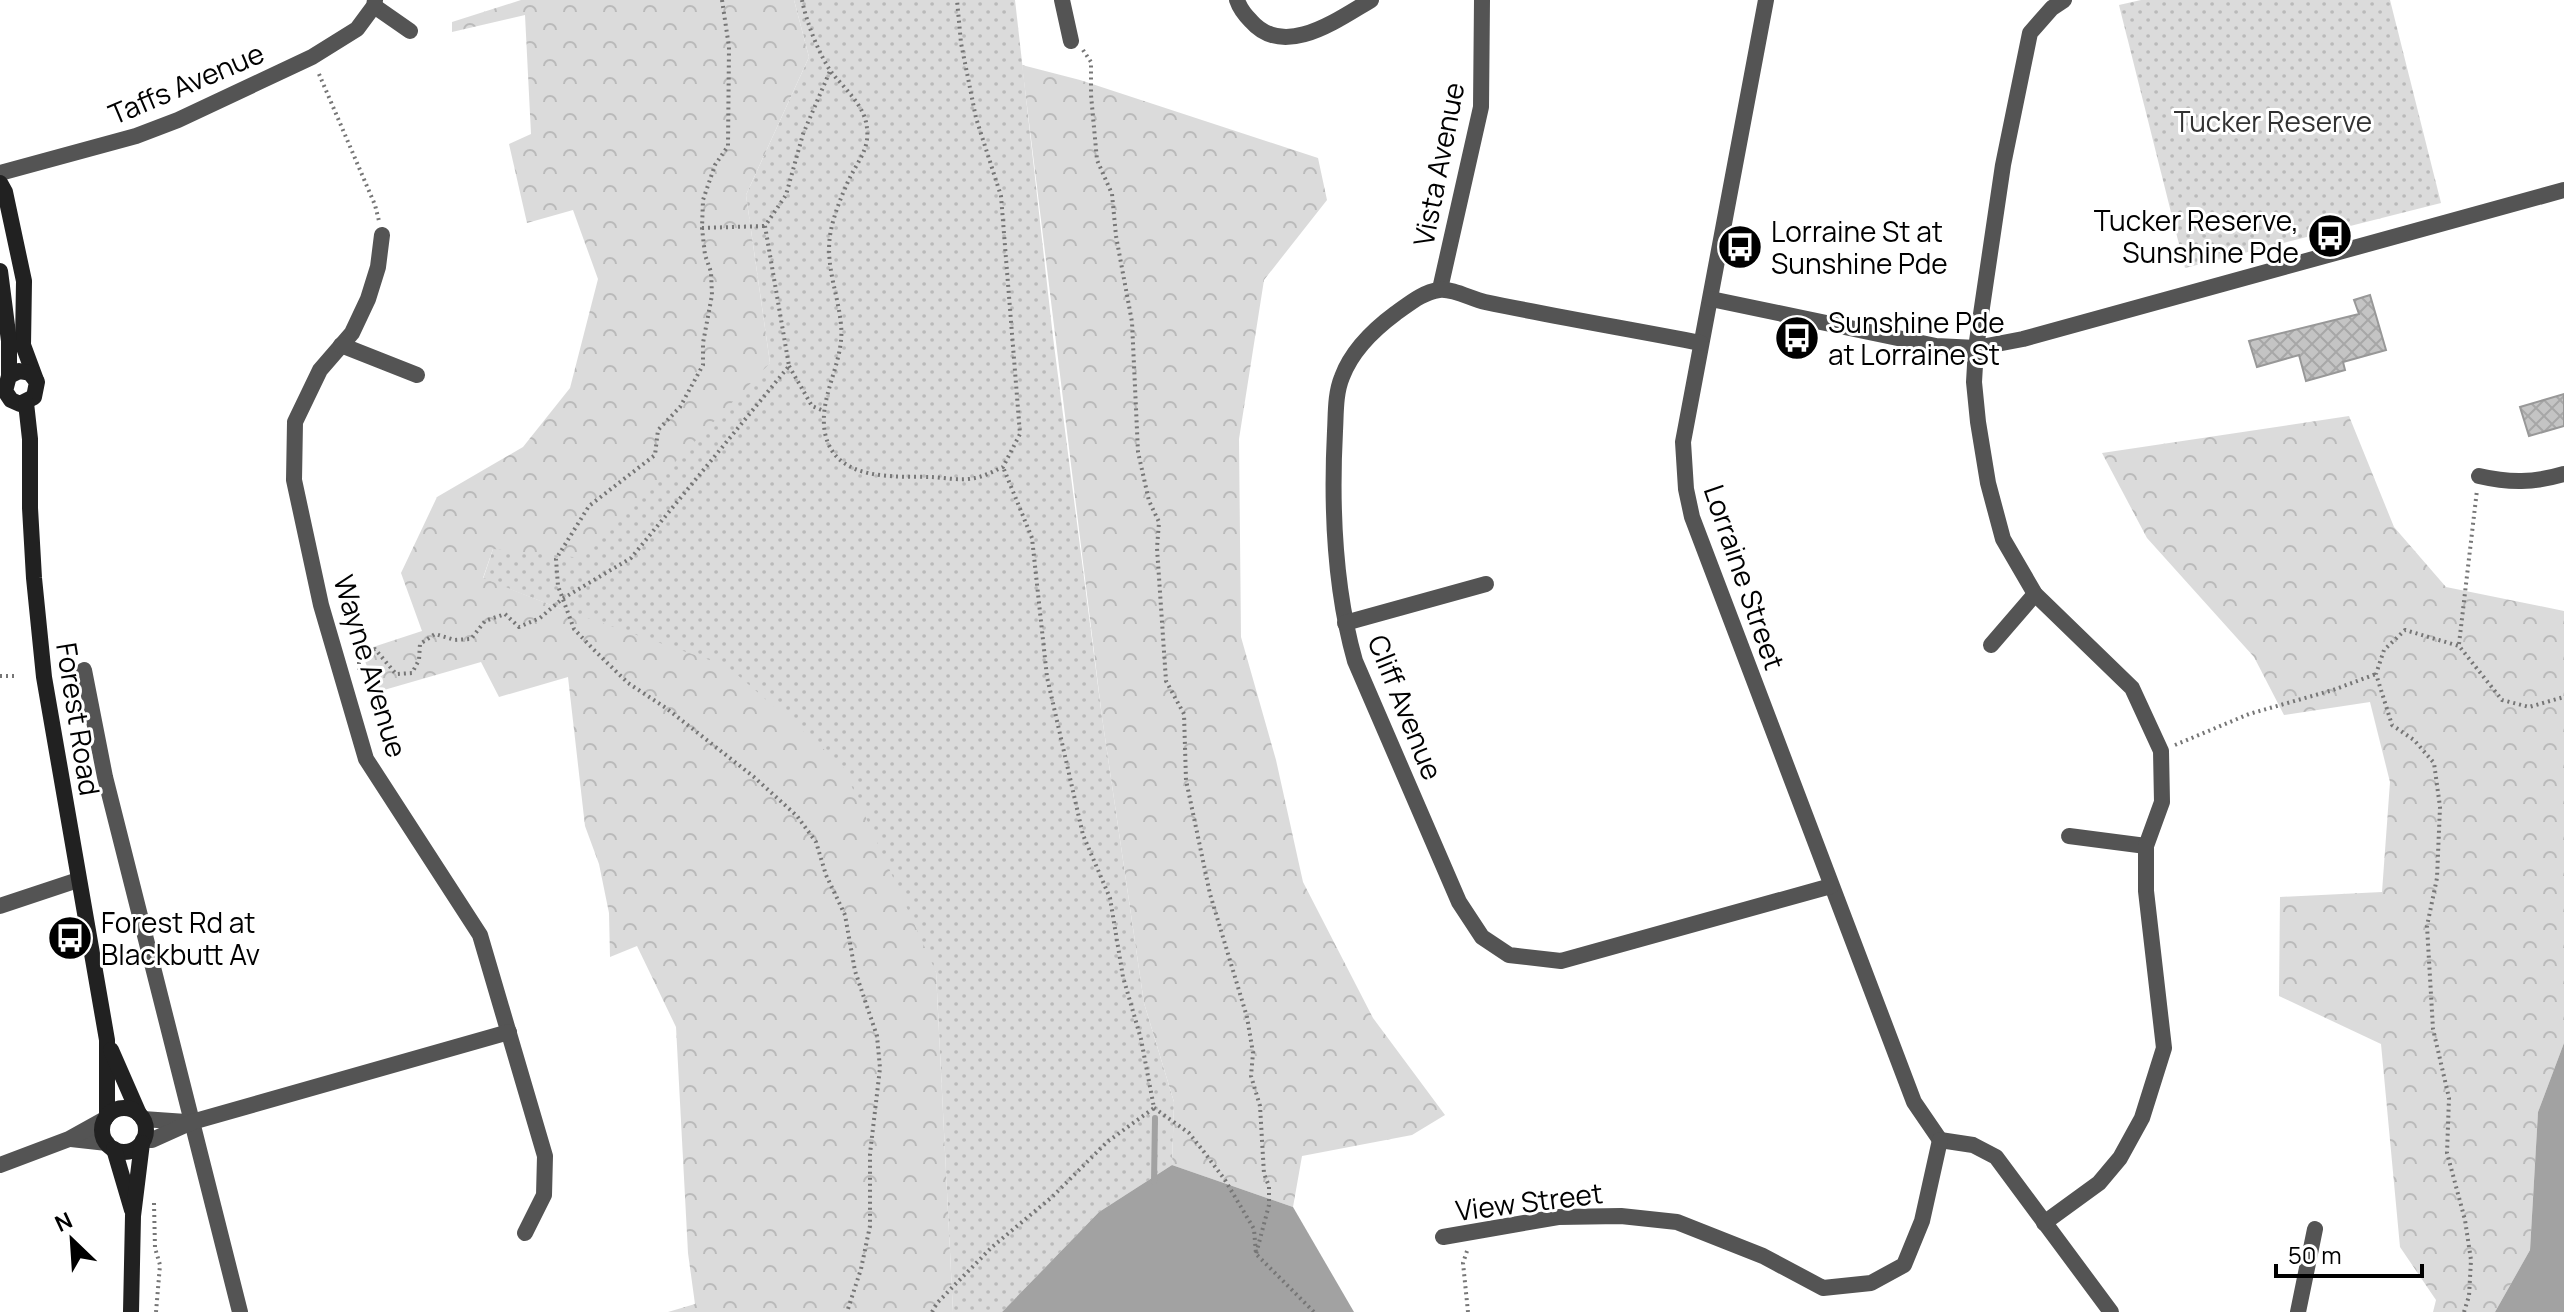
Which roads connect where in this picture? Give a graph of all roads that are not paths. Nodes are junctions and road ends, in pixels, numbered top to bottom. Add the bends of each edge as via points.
1 (1062, 0) edge
2 (1237, 0) edge
3 (1347, 0) edge
4 (1371, 0) edge
5 (1482, 0) edge
6 (1766, 0) edge
7 (2064, 0) edge
8 (375, 3) edge
9 (1343, 17) junction
10 (410, 31) dead end
11 (1071, 41) road end
12 (0, 173) edge
13 (0, 183) edge
14 (2564, 190) edge
15 (382, 235) road end
16 (0, 271) edge
17 (1440, 289) junction
18 (1711, 299) junction
19 (1701, 343) junction
20 (341, 345) junction
21 (1976, 348) junction
22 (417, 375) dead end
23 (37, 382) junction
24 (5, 387) edge
25 (26, 403) junction
26 (2564, 474) edge
27 (2479, 476) road end
28 (1486, 584) dead end
29 (2035, 594) junction
30 (1345, 623) junction
31 (1991, 645) dead end
32 (84, 670) dead end
33 (2069, 836) dead end
34 (2146, 846) junction
35 (78, 880) junction
36 (1831, 886) junction
37 (0, 906) edge
38 (509, 1032) junction
39 (107, 1040) junction
40 (141, 1116) junction
41 (106, 1118) junction
42 (192, 1122) junction
43 (69, 1139) junction
44 (1940, 1140) junction
45 (142, 1141) junction
46 (110, 1146) junction
47 (0, 1165) edge
48 (133, 1216) junction
49 (2044, 1223) junction
50 (2315, 1229) dead end
51 (525, 1233) dead end
52 (1443, 1237) dead end
53 (131, 1312) edge
54 (240, 1312) edge
55 (2111, 1312) edge
56 (2298, 1312) edge

1 - 11 street
2 - 9 street via 1260,32 1285,39
3 - 9 street
4 - 9 street
5 - 17 street, Vista Avenue via 1481,107
6 - 18 street, Lorraine Street
7 - 21 street via 2030,33 2003,165
8 - 10 street, Taffs Avenue
8 - 12 street, Taffs Avenue via 357,29 312,57 147,132
13 - 23 street via 22,265 22,338
14 - 21 street
15 - 20 street, Wayne Avenue via 368,299
16 - 24 street via 9,341
17 - 19 street
17 - 30 street, Cliff Avenue via 1422,295 1374,331 1352,356 1340,382 1334,454 1338,585
18 - 19 street, Lorraine Street
18 - 21 street via 1936,346
19 - 36 street, Lorraine Street via 1683,442 1692,517
20 - 22 street
20 - 38 street, Wayne Avenue via 320,370 295,422 294,480 321,605 366,759 480,935
21 - 29 street via 1977,409 1988,483 2003,539
23 - 24 street via 30,373 19,371
23 - 25 street via 34,397
24 - 25 street via 11,400
25 - 35 street, Forest Road via 42,662
26 - 27 street via 2507,483
28 - 30 street
29 - 31 street
29 - 34 street via 2132,688 2161,751 2162,802
30 - 36 street, Cliff Avenue via 1355,661 1459,902 1482,937 1509,955 1561,961
32 - 42 street, Forest Road via 105,777
33 - 34 street
34 - 49 street via 2164,1048 2142,1118 2120,1158 2099,1183
35 - 37 street
35 - 39 street, Forest Road
36 - 44 street, Lorraine Street via 1914,1102
38 - 42 street
38 - 51 street, Wayne Avenue via 545,1156 544,1195
39 - 40 street, Forest Road
39 - 41 street, Forest Road
40 - 41 street via 123,1108
40 - 42 street
40 - 45 street via 146,1130
41 - 43 street
41 - 46 street via 103,1131
42 - 45 street
42 - 54 street, Forest Road
43 - 46 street
43 - 47 street
44 - 49 street via 1973,1145 1996,1157
44 - 52 street, View Street via 1922,1221 1904,1265 1871,1283 1823,1288 1763,1256 1677,1222 1558,1217
45 - 46 street via 129,1151
45 - 48 street
46 - 48 street
48 - 53 street
49 - 55 street
50 - 56 street

